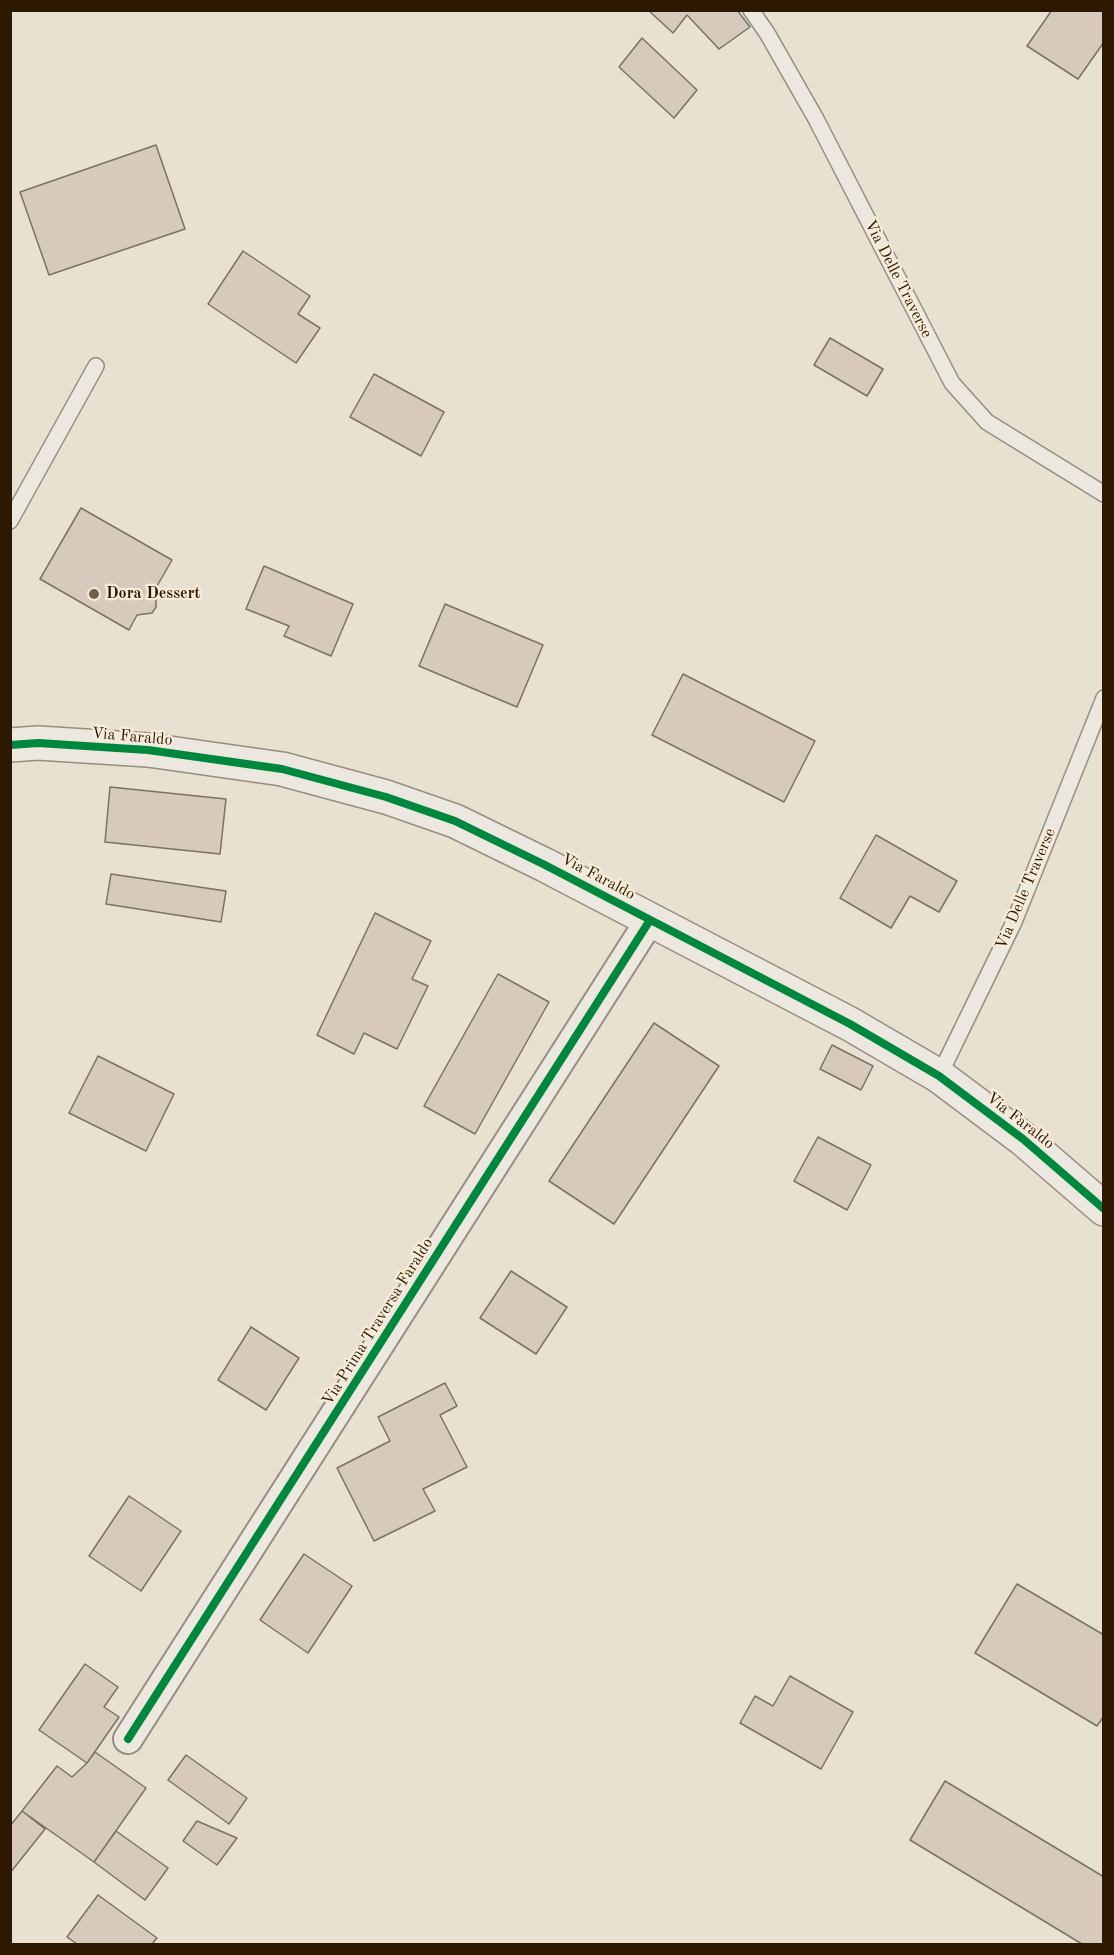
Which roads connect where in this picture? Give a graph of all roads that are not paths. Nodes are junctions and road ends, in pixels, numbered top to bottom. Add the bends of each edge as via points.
1 (751, 10) edge
2 (96, 366) dead end
3 (1104, 494) edge
4 (10, 521) edge
5 (1104, 698) edge
6 (10, 745) edge
7 (650, 920) junction
8 (939, 1076) junction
9 (1104, 1209) edge
10 (128, 1738) dead end

1 - 3 lane, Via Delle Traverse via 816,119 952,383 987,422
2 - 4 lane
5 - 8 lane, Via Delle Traverse via 1014,922
6 - 7 street, Via Faraldo via 38,743 148,750 270,767 386,797 455,821
7 - 8 street, Via Faraldo via 850,1024
7 - 10 street, Via Prima Traversa Faraldo
8 - 9 street, Via Faraldo via 1023,1139

